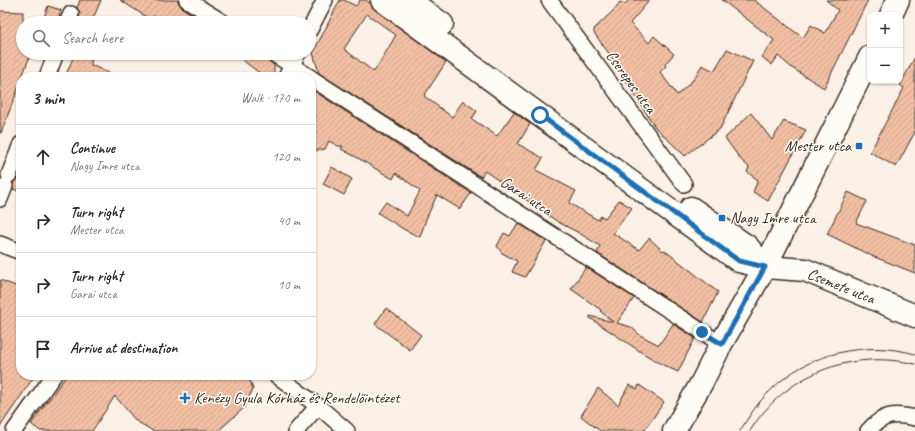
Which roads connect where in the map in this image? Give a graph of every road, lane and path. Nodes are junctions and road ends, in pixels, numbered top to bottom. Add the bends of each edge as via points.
1 (187, 0) edge
2 (325, 0) edge
3 (382, 0) edge
4 (409, 0) edge
5 (550, 0) edge
6 (898, 0) edge
7 (892, 12) edge
8 (213, 16) edge
9 (316, 17) edge
10 (53, 60) edge
11 (867, 63) edge
12 (292, 65) edge
13 (49, 72) edge
14 (302, 72) edge
15 (316, 81) edge
16 (16, 157) edge
17 (684, 184) dead end
18 (5, 187) edge
19 (0, 244) edge
20 (16, 250) edge
21 (765, 267) junction
22 (915, 316) edge
23 (722, 344) junction
24 (50, 380) edge
25 (283, 380) edge
26 (318, 406) junction
27 (915, 418) edge
28 (14, 431) edge
29 (296, 431) edge
30 (347, 431) edge
31 (674, 431) edge
32 (868, 431) edge

1 - 8 street
2 - 9 street
3 - 21 street via 739,261
4 - 21 street via 689,207 747,246
5 - 17 street, Cserepes utca
6 - 7 street
10 - 13 street
11 - 21 street
12 - 14 street, Garai utca
15 - 23 street, Garai utca
16 - 18 street
19 - 20 street
21 - 22 street, Csemete utca via 805,270
21 - 23 street
23 - 31 street
24 - 28 street
25 - 26 street
26 - 29 street
26 - 30 street
27 - 32 street via 901,414 887,416

